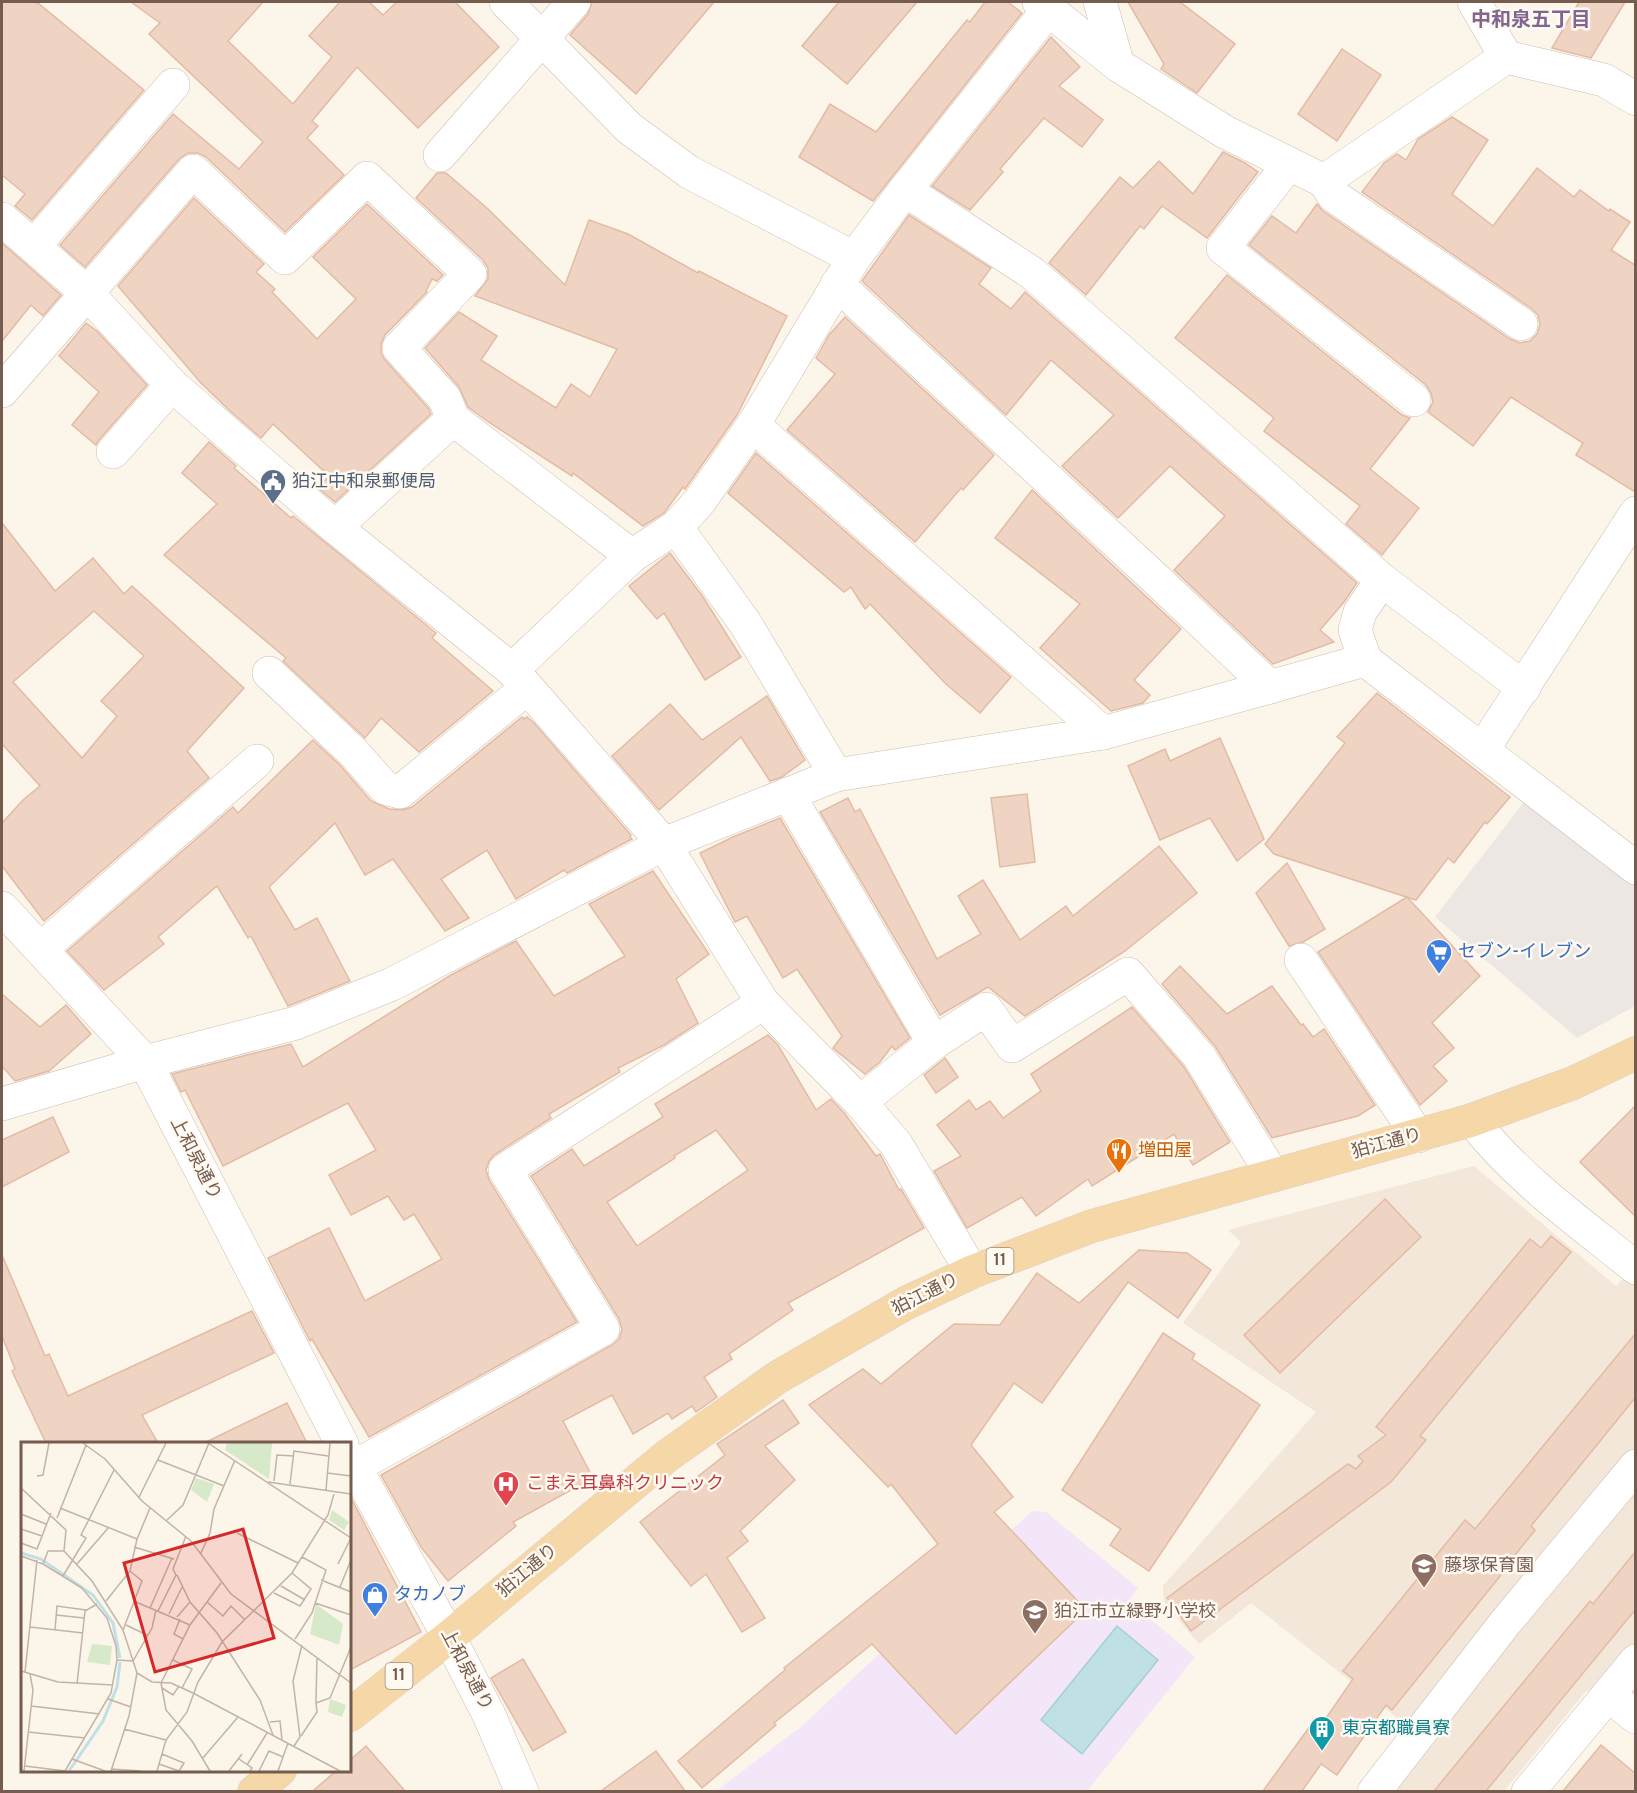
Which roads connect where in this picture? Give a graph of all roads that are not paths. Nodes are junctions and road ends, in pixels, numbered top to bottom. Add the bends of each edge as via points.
1 (506, 2) edge
2 (574, 2) edge
3 (1100, 2) edge
4 (1473, 2) edge
5 (1044, 5) edge
6 (542, 38) junction
7 (1506, 57) junction
8 (1118, 65) junction
9 (173, 85) dead end
10 (1635, 99) edge
11 (440, 154) dead end
12 (1289, 164) junction
13 (1324, 181) junction
14 (905, 190) junction
15 (2, 219) edge
16 (34, 246) junction
17 (845, 271) junction
18 (87, 293) junction
19 (1521, 324) dead end
20 (172, 385) junction
21 (2, 391) edge
22 (1414, 400) dead end
23 (453, 419) junction
24 (753, 425) junction
25 (114, 452) dead end
26 (1635, 513) edge
27 (335, 527) junction
28 (676, 527) junction
29 (632, 556) junction
30 (1382, 580) junction
31 (1365, 660) junction
32 (268, 673) dead end
33 (520, 679) junction
34 (1270, 687) junction
35 (1524, 688) junction
36 (1103, 734) junction
37 (1483, 749) junction
38 (257, 761) dead end
39 (836, 775) junction
40 (788, 794) junction
41 (664, 844) junction
42 (1635, 868) edge
43 (2, 908) edge
44 (41, 949) junction
45 (1301, 960) dead end
46 (762, 1004) junction
47 (934, 1043) junction
48 (1635, 1053) edge
49 (145, 1062) junction
50 (860, 1102) junction
51 (2, 1104) edge
52 (1473, 1120) junction
53 (1418, 1136) junction
54 (1272, 1174) junction
55 (1635, 1268) edge
56 (972, 1272) junction
57 (341, 1442) edge
58 (351, 1455) edge
59 (351, 1461) edge
60 (1635, 1466) edge
61 (449, 1637) junction
62 (1635, 1661) edge
63 (1608, 1695) junction
64 (351, 1714) edge
65 (1635, 1717) edge
66 (278, 1772) edge
67 (254, 1791) edge
68 (522, 1791) edge
69 (1374, 1791) edge
70 (1528, 1791) edge

1 - 6 street
2 - 6 street
3 - 8 street
4 - 7 street
5 - 8 street
5 - 14 street
6 - 11 street
6 - 17 street via 628,128 689,172
7 - 10 street via 1604,80
7 - 13 street
8 - 12 street via 1225,132
9 - 16 street
12 - 13 street
12 - 22 street via 1223,248
13 - 19 street via 1334,196
14 - 17 street
14 - 30 street via 1032,273
15 - 16 street
16 - 18 street
17 - 24 street
17 - 34 street
18 - 20 street
18 - 21 street
18 - 23 street via 193,171 285,258 367,178 470,274 399,348 444,399
20 - 25 street
20 - 27 street
23 - 27 street
23 - 29 street
24 - 28 street via 699,502
24 - 36 street
26 - 35 street
27 - 33 street
28 - 29 street
28 - 39 street via 745,624
29 - 33 street
30 - 31 street via 1360,612 1356,630
30 - 35 street
31 - 34 street
31 - 37 street
32 - 33 street via 353,752 385,788 399,792
33 - 41 street
34 - 36 street
35 - 37 street
36 - 39 street
37 - 42 street
38 - 44 street
39 - 40 street
40 - 41 street
40 - 47 street
41 - 46 street
41 - 49 street via 392,984 296,1023
43 - 44 street, 上和泉通り
44 - 49 street, 上和泉通り
45 - 53 street
46 - 50 street
46 - 58 street via 505,1170 603,1329
47 - 50 street
47 - 54 street via 986,1009 1012,1046 1128,974 1199,1056
48 - 52 main road, 狛江通り / 11 via 1573,1083
49 - 51 street
49 - 57 street, 上和泉通り
50 - 56 street via 896,1144
52 - 53 main road, 狛江通り / 11
52 - 55 street via 1493,1148
53 - 54 main road, 狛江通り / 11
54 - 56 main road, 狛江通り / 11 via 1092,1226
56 - 61 main road, 狛江通り / 11 via 842,1339 719,1418 667,1456
59 - 61 street, 上和泉通り
60 - 69 street via 1505,1623
61 - 64 main road, 狛江通り / 11
61 - 68 street, 上和泉通り
62 - 63 street
63 - 65 street
63 - 70 street
66 - 67 main road

